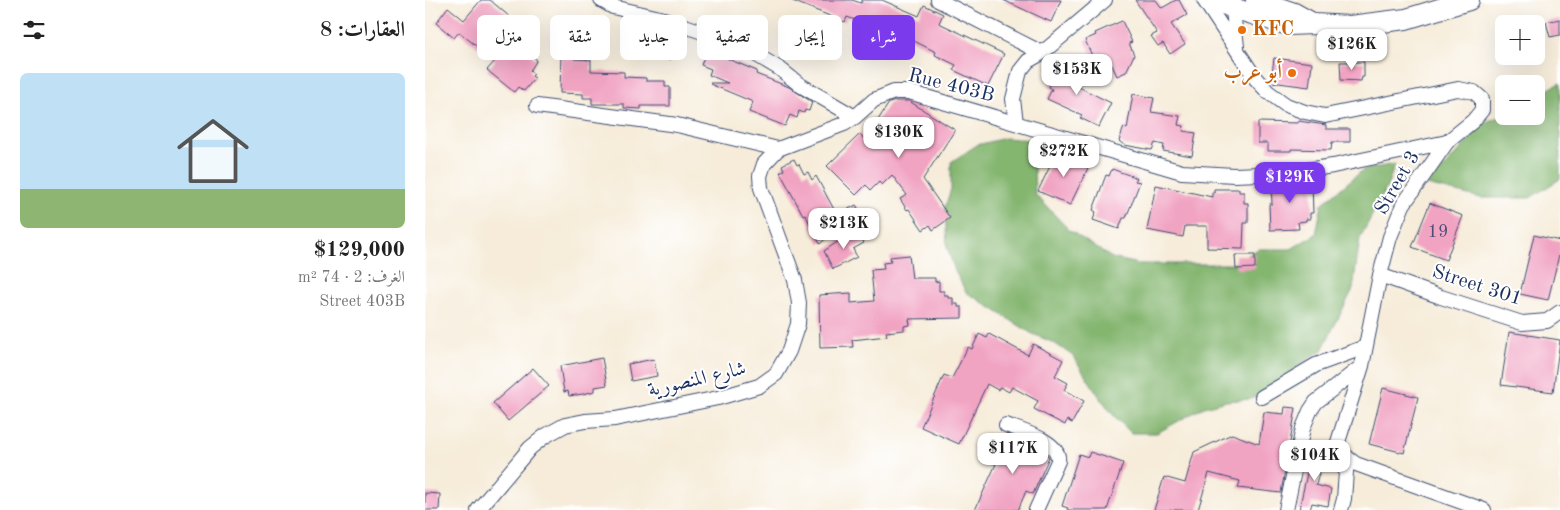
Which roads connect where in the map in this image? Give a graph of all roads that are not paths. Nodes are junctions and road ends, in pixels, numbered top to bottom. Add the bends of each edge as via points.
1 (601, 0) edge
2 (938, 0) edge
3 (1204, 0) edge
4 (1215, 0) edge
5 (1255, 0) edge
6 (1469, 0) edge
7 (1101, 1) edge
8 (1232, 4) edge
9 (1314, 24) junction
10 (1237, 50) junction
11 (1042, 53) junction
12 (537, 106) dead end
13 (855, 117) junction
14 (1016, 123) junction
15 (1447, 142) junction
16 (778, 149) junction
17 (1380, 274) junction
18 (1560, 312) edge
19 (1365, 347) junction
20 (1362, 366) junction
21 (1263, 397) dead end
22 (1006, 424) dead end
23 (1347, 458) junction
24 (478, 510) edge
25 (1036, 510) edge
26 (1286, 510) edge
27 (1341, 510) edge
28 (1484, 510) edge

1 - 13 street via 613,7 665,19 738,44
2 - 11 street
3 - 10 street, Street 3
4 - 8 main road
5 - 9 main road via 1295,13
6 - 9 main road via 1385,23 1350,26
7 - 11 street
8 - 9 main road via 1288,25
8 - 10 street, Street 3
10 - 15 street, Street 3 via 1268,92 1286,105 1325,116 1458,89 1474,92 1482,99 1482,110
11 - 14 street via 1028,61 1020,71 1013,99
12 - 16 street via 677,125
13 - 14 street, Rue 403B via 873,100 894,92 909,92
13 - 16 street
14 - 15 street, Rue 403B via 1182,172 1234,175 1324,167
15 - 17 street, Street 3 via 1403,205
16 - 24 street, شارع المنصورية via 764,164 761,188 795,280 799,303 789,352 776,374 759,386 718,398 565,425 530,448
17 - 18 street, Street 301 via 1522,323 1547,321
17 - 19 street, Street 3
19 - 20 street, Street 3
19 - 21 street via 1316,365
20 - 23 street, Street 3 via 1338,442
20 - 26 street via 1316,402 1310,411 1303,428
22 - 25 street via 1039,438 1056,448 1059,455
23 - 27 street
23 - 28 street via 1372,471

